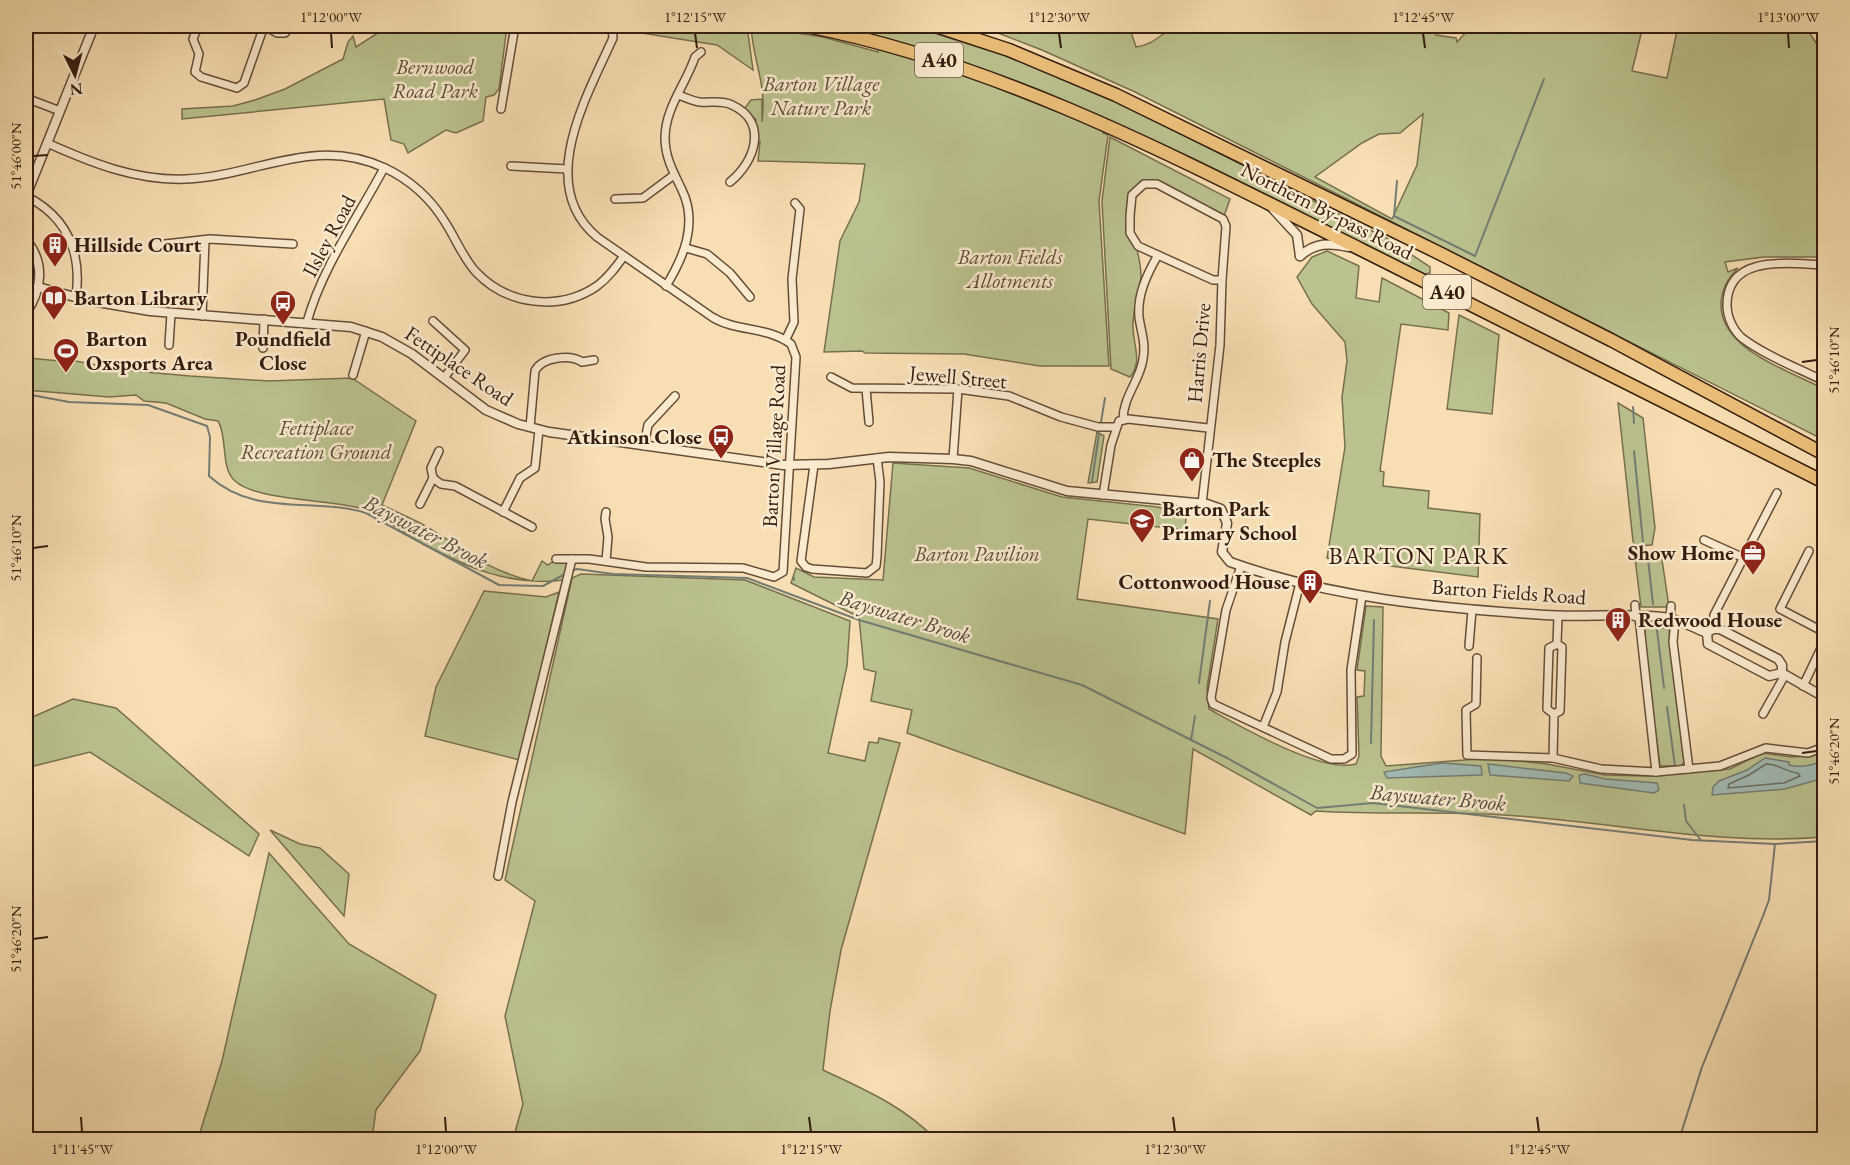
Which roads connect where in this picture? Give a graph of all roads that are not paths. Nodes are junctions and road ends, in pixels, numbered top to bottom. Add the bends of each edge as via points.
1 (94, 26) edge
2 (198, 26) edge
3 (264, 26) edge
4 (290, 26) edge
5 (515, 26) edge
6 (612, 26) edge
7 (807, 26) edge
8 (936, 26) edge
9 (701, 52) dead end
10 (678, 95) junction
11 (26, 98) edge
12 (501, 109) dead end
13 (60, 111) junction
14 (47, 143) junction
15 (511, 166) dead end
16 (384, 168) junction
17 (567, 169) junction
18 (674, 175) junction
19 (730, 182) dead end
20 (26, 196) edge
21 (615, 199) dead end
22 (1264, 201) junction
23 (801, 206) dead end
24 (26, 240) edge
25 (205, 241) junction
26 (293, 244) dead end
27 (156, 246) dead end
28 (686, 248) junction
29 (1362, 250) junction
30 (1158, 255) junction
31 (624, 256) junction
32 (1824, 265) edge
33 (1222, 280) junction
34 (666, 286) junction
35 (38, 287) junction
36 (76, 297) junction
37 (750, 297) dead end
38 (26, 313) edge
39 (171, 314) junction
40 (202, 316) junction
41 (264, 319) junction
42 (433, 321) dead end
43 (307, 322) junction
44 (366, 331) junction
45 (786, 339) junction
46 (169, 345) dead end
47 (263, 348) dead end
48 (594, 360) dead end
49 (353, 375) dead end
50 (831, 377) dead end
51 (444, 378) junction
52 (1824, 381) edge
53 (866, 389) junction
54 (958, 389) junction
55 (675, 396) dead end
56 (1123, 420) junction
57 (869, 422) dead end
58 (1116, 428) junction
59 (1208, 428) junction
60 (534, 429) junction
61 (644, 446) junction
62 (439, 451) dead end
63 (1824, 454) edge
64 (877, 458) junction
65 (953, 459) junction
66 (791, 465) junction
67 (814, 465) junction
68 (433, 478) junction
69 (1824, 482) edge
70 (1777, 494) dead end
71 (1103, 495) junction
72 (420, 504) dead end
73 (1202, 504) junction
74 (503, 512) junction
75 (603, 516) dead end
76 (532, 527) dead end
77 (1704, 540) dead end
78 (1809, 551) dead end
79 (1744, 558) junction
80 (556, 559) dead end
81 (606, 561) junction
82 (571, 562) junction
83 (1241, 566) junction
84 (1300, 583) junction
85 (1362, 596) junction
86 (1635, 605) dead end
87 (1671, 606) dead end
88 (1472, 610) junction
89 (1558, 616) junction
90 (1637, 617) junction
91 (1672, 619) junction
92 (1710, 631) junction
93 (1824, 632) edge
94 (1824, 642) edge
95 (1557, 644) junction
96 (1470, 646) dead end
97 (1477, 658) dead end
98 (1783, 674) junction
99 (1803, 686) junction
100 (1824, 697) edge
101 (1554, 714) junction
102 (1763, 714) dead end
103 (1263, 728) junction
104 (1824, 747) edge
105 (1553, 759) junction
106 (1689, 769) junction
107 (1656, 772) junction
108 (498, 876) dead end

1 - 13 street
2 - 3 street via 193,39 199,54 195,72 237,88 244,83
3 - 4 street via 285,33
5 - 12 street
6 - 17 street, Barton Village Road via 613,38 574,129
7 - 22 highway, Northern By-pass Road / A40 via 916,52 1013,85
8 - 63 highway, Northern By-pass Road / A40 via 1009,50 1116,95 1494,281
9 - 10 street
10 - 18 street via 665,137
10 - 19 street via 699,102 722,102 748,117 754,150 743,176
11 - 13 street
13 - 14 street
14 - 16 street via 106,168 172,179 213,176 304,154 348,157
14 - 20 street
15 - 17 street
16 - 31 street via 428,199 477,273 507,294 538,302 568,299 596,287
16 - 43 street, Ilsley Road via 332,265
17 - 31 street, Barton Village Road via 582,223
18 - 21 street via 643,198
18 - 28 street via 687,205
20 - 36 street via 52,213 68,234 76,256
22 - 29 highway, Northern By-pass Road / A40
22 - 29 street via 1290,224 1297,235 1300,256 1322,243
23 - 45 street via 792,279 794,322
24 - 35 street via 38,258
25 - 26 street
25 - 27 street
25 - 40 street
28 - 34 street
28 - 37 street via 707,254
29 - 69 highway, Northern By-pass Road / A40
30 - 33 street
30 - 33 street, Harris Drive via 1138,246 1130,233 1132,195 1144,184 1157,184 1223,219 1226,226
30 - 56 street via 1141,295 1143,362 1123,405
31 - 34 street, Barton Village Road
32 - 52 street via 1759,264 1736,280 1727,302 1730,321 1741,337
33 - 59 street, Harris Drive via 1220,345
34 - 45 street, Barton Village Road via 719,322
35 - 36 street, Fettiplace Road
35 - 38 street
36 - 39 street, Fettiplace Road
39 - 40 street, Fettiplace Road
39 - 46 street
40 - 41 street, Fettiplace Road
41 - 43 street, Fettiplace Road
41 - 47 street
42 - 51 street via 465,350
43 - 44 street, Fettiplace Road
44 - 49 street
44 - 51 street, Fettiplace Road via 406,350
45 - 66 street, Barton Village Road via 796,357
48 - 60 street via 549,359 540,364 536,371
50 - 53 street, Jewell Street via 852,388
51 - 60 street, Fettiplace Road via 486,410
53 - 54 street, Jewell Street
53 - 57 street
54 - 58 street, Jewell Street via 1009,396 1061,417
54 - 65 street
55 - 61 street via 648,426
56 - 58 street
56 - 59 street
58 - 71 street
59 - 73 street, Harris Drive
60 - 61 street, Fettiplace Road
60 - 74 street via 535,468 520,478
61 - 66 street, Fettiplace Road
62 - 68 street via 431,468
64 - 65 street
64 - 67 street
64 - 67 street via 877,557 873,571 867,573 812,569 801,561
65 - 71 street via 1067,491
66 - 67 street
66 - 81 street, Barton Village Road via 780,575 774,577 743,568 646,567
68 - 72 street
68 - 74 street
70 - 79 street
71 - 73 street
73 - 83 street via 1225,512 1222,552 1230,562
74 - 76 street
75 - 81 street via 608,537
77 - 79 street
78 - 93 street via 1780,609
79 - 92 street via 1714,615
80 - 82 street, Barton Village Road
81 - 82 street, Barton Village Road
82 - 108 street via 512,802
83 - 84 street, Barton Fields Road
83 - 103 street via 1226,610 1211,698 1217,708
84 - 85 street, Barton Fields Road
84 - 103 street via 1285,642 1278,692
85 - 88 street, Barton Fields Road
85 - 103 street via 1351,670 1352,754 1344,759 1331,759
86 - 90 street
87 - 91 street
88 - 89 street, Barton Fields Road
88 - 96 street
89 - 90 street, Barton Fields Road
89 - 95 street
90 - 91 street, Barton Fields Road
90 - 107 street
91 - 92 street, Barton Fields Road
91 - 106 street
92 - 98 street, Barton Fields Road via 1720,629 1778,659
92 - 98 street, Barton Fields Road via 1708,644 1769,676
94 - 99 street
95 - 101 street via 1562,647 1560,711
95 - 101 street via 1549,648 1548,709
97 - 105 street via 1476,704 1466,710 1467,755
98 - 99 street, Barton Fields Road
98 - 102 street
99 - 100 street, Barton Fields Road
101 - 105 street
104 - 106 street via 1808,753 1766,748 1728,764
105 - 107 street via 1601,769
106 - 107 street

